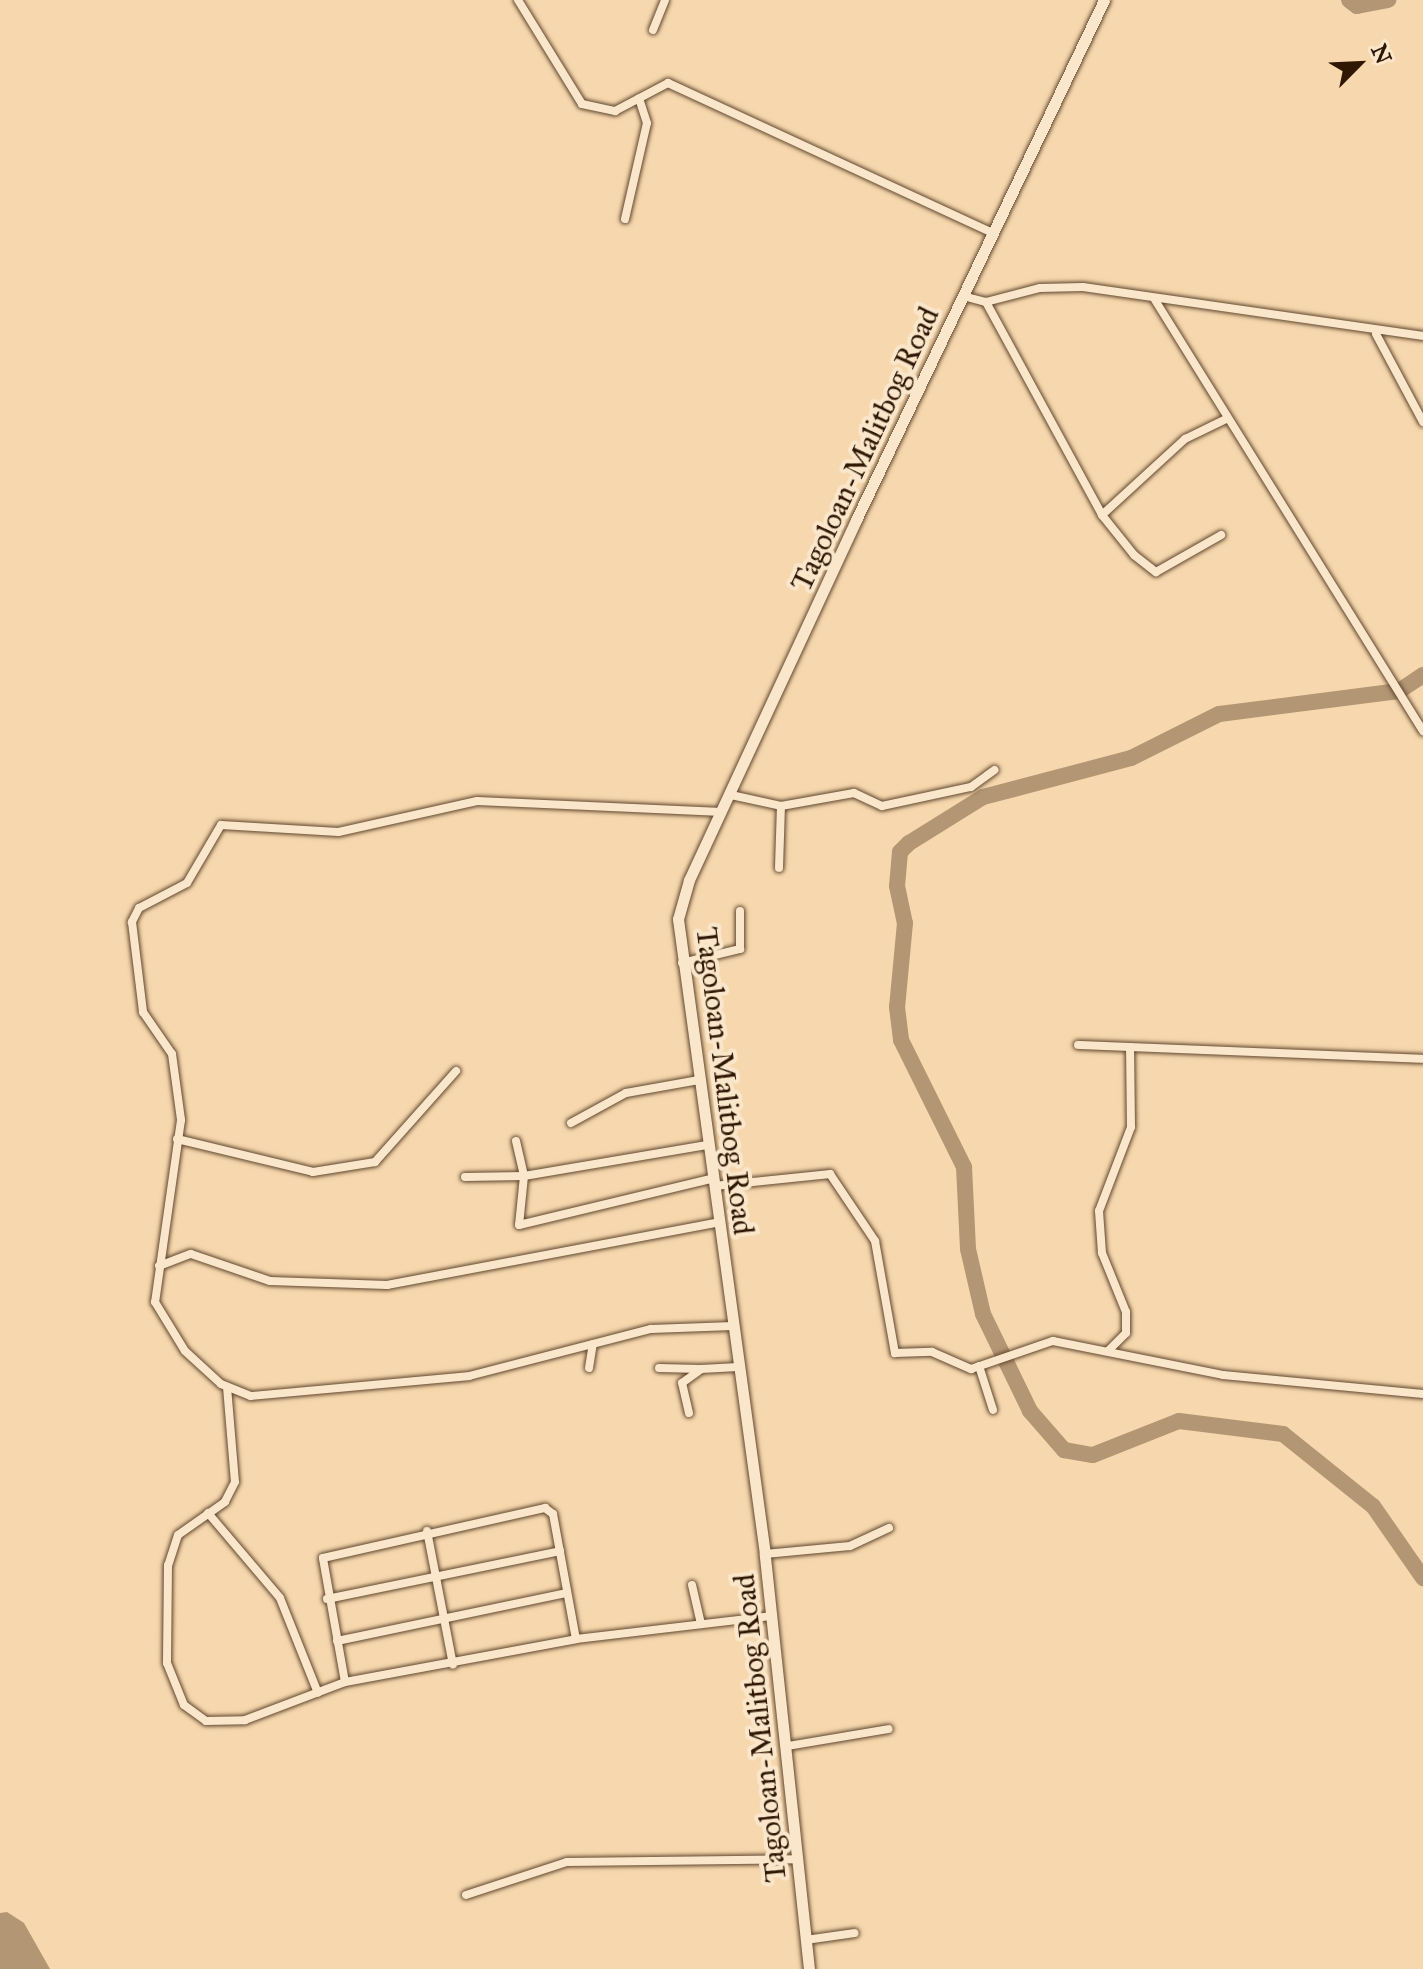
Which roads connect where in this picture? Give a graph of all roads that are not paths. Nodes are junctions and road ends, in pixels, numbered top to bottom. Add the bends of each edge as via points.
1 (518, 0) edge
2 (665, 0) edge
3 (1104, 0) edge
4 (653, 30) dead end
5 (639, 98) junction
6 (625, 219) dead end
7 (993, 233) junction
8 (963, 296) junction
9 (1155, 300) junction
10 (986, 302) junction
11 (1376, 334) junction
12 (1423, 336) edge
13 (1418, 401) edge
14 (1226, 419) junction
15 (1423, 422) edge
16 (1102, 515) junction
17 (1221, 535) dead end
18 (1423, 731) edge
19 (994, 770) dead end
20 (731, 795) junction
21 (781, 806) junction
22 (722, 812) junction
23 (779, 868) dead end
24 (740, 911) dead end
25 (681, 963) junction
26 (1078, 1045) dead end
27 (1130, 1047) junction
28 (1423, 1059) edge
29 (456, 1071) dead end
30 (699, 1080) junction
31 (571, 1123) dead end
32 (177, 1139) junction
33 (516, 1141) dead end
34 (708, 1145) junction
35 (524, 1176) junction
36 (465, 1177) dead end
37 (712, 1182) junction
38 (719, 1222) junction
39 (159, 1266) junction
40 (733, 1326) junction
41 (593, 1344) junction
42 (1108, 1351) junction
43 (979, 1366) junction
44 (738, 1367) junction
45 (589, 1368) dead end
46 (659, 1368) dead end
47 (701, 1369) junction
48 (227, 1387) junction
49 (1423, 1394) edge
50 (993, 1410) dead end
51 (689, 1413) dead end
52 (208, 1513) junction
53 (889, 1528) dead end
54 (427, 1531) junction
55 (560, 1551) junction
56 (765, 1554) junction
57 (435, 1576) junction
58 (692, 1585) dead end
59 (567, 1593) junction
60 (327, 1599) junction
61 (771, 1616) junction
62 (443, 1619) junction
63 (701, 1624) junction
64 (576, 1639) junction
65 (337, 1641) junction
66 (453, 1665) junction
67 (345, 1682) junction
68 (318, 1693) junction
69 (889, 1729) dead end
70 (788, 1746) junction
71 (799, 1859) junction
72 (466, 1895) dead end
73 (855, 1933) dead end
74 (806, 1940) junction
75 (809, 1969) edge

1 - 5 street via 582,104 615,111
2 - 4 street
3 - 7 main road, Tagoloan-Malitbog Road
5 - 6 street via 647,123
5 - 7 street via 668,83
7 - 8 main road, Tagoloan-Malitbog Road
8 - 10 street
8 - 20 main road, Tagoloan-Malitbog Road
9 - 10 street via 1057,286
9 - 11 street
9 - 14 street
10 - 16 street
11 - 12 street
11 - 13 street
13 - 15 street
14 - 16 street via 1185,439
14 - 18 street
16 - 17 street via 1156,572
19 - 21 street via 971,787 907,803 881,806 854,793
20 - 21 street
20 - 22 main road, Tagoloan-Malitbog Road
21 - 23 street
22 - 25 main road, Tagoloan-Malitbog Road via 682,899
22 - 32 street via 477,801 338,832 221,825 187,883 139,908 132,922 143,1012 173,1059
24 - 25 street via 740,949
25 - 30 main road, Tagoloan-Malitbog Road
26 - 27 street
27 - 28 street
27 - 42 street via 1131,1127 1099,1211 1102,1253 1126,1312 1126,1333
29 - 32 street via 375,1162 313,1172
30 - 31 street via 626,1093
30 - 34 main road, Tagoloan-Malitbog Road
32 - 39 street
33 - 35 street
34 - 35 street
34 - 37 main road, Tagoloan-Malitbog Road
35 - 36 street
35 - 37 street via 519,1225
37 - 38 main road, Tagoloan-Malitbog Road
37 - 43 street via 830,1174 875,1241 895,1353 932,1352 966,1368
38 - 39 street via 387,1285 270,1281 191,1254
38 - 40 main road, Tagoloan-Malitbog Road
39 - 48 street via 154,1291 161,1317
40 - 41 street via 695,1332 674,1326
40 - 44 main road, Tagoloan-Malitbog Road
41 - 45 street
41 - 48 street via 469,1376 251,1396
42 - 43 street via 1045,1340
42 - 49 street via 1223,1375
43 - 50 street
44 - 47 street
44 - 56 main road, Tagoloan-Malitbog Road
46 - 47 street
47 - 51 street via 682,1383
48 - 52 street via 235,1482
52 - 68 street via 280,1598
52 - 68 street via 178,1535 168,1565 167,1663 184,1705 220,1724
53 - 56 street via 850,1546
54 - 55 street via 548,1508
54 - 57 street
54 - 60 street via 323,1558
55 - 57 street
55 - 59 street
56 - 61 main road, Tagoloan-Malitbog Road
57 - 60 street
57 - 62 street
58 - 63 street
59 - 62 street
59 - 64 street
60 - 65 street
61 - 63 street
61 - 70 main road, Tagoloan-Malitbog Road
62 - 65 street
62 - 66 street
63 - 64 street
64 - 66 street
65 - 67 street
66 - 67 street
67 - 68 street
69 - 70 street
70 - 71 main road, Tagoloan-Malitbog Road
71 - 72 street via 567,1862
71 - 74 main road, Tagoloan-Malitbog Road
73 - 74 street
74 - 75 main road, Tagoloan-Malitbog Road

